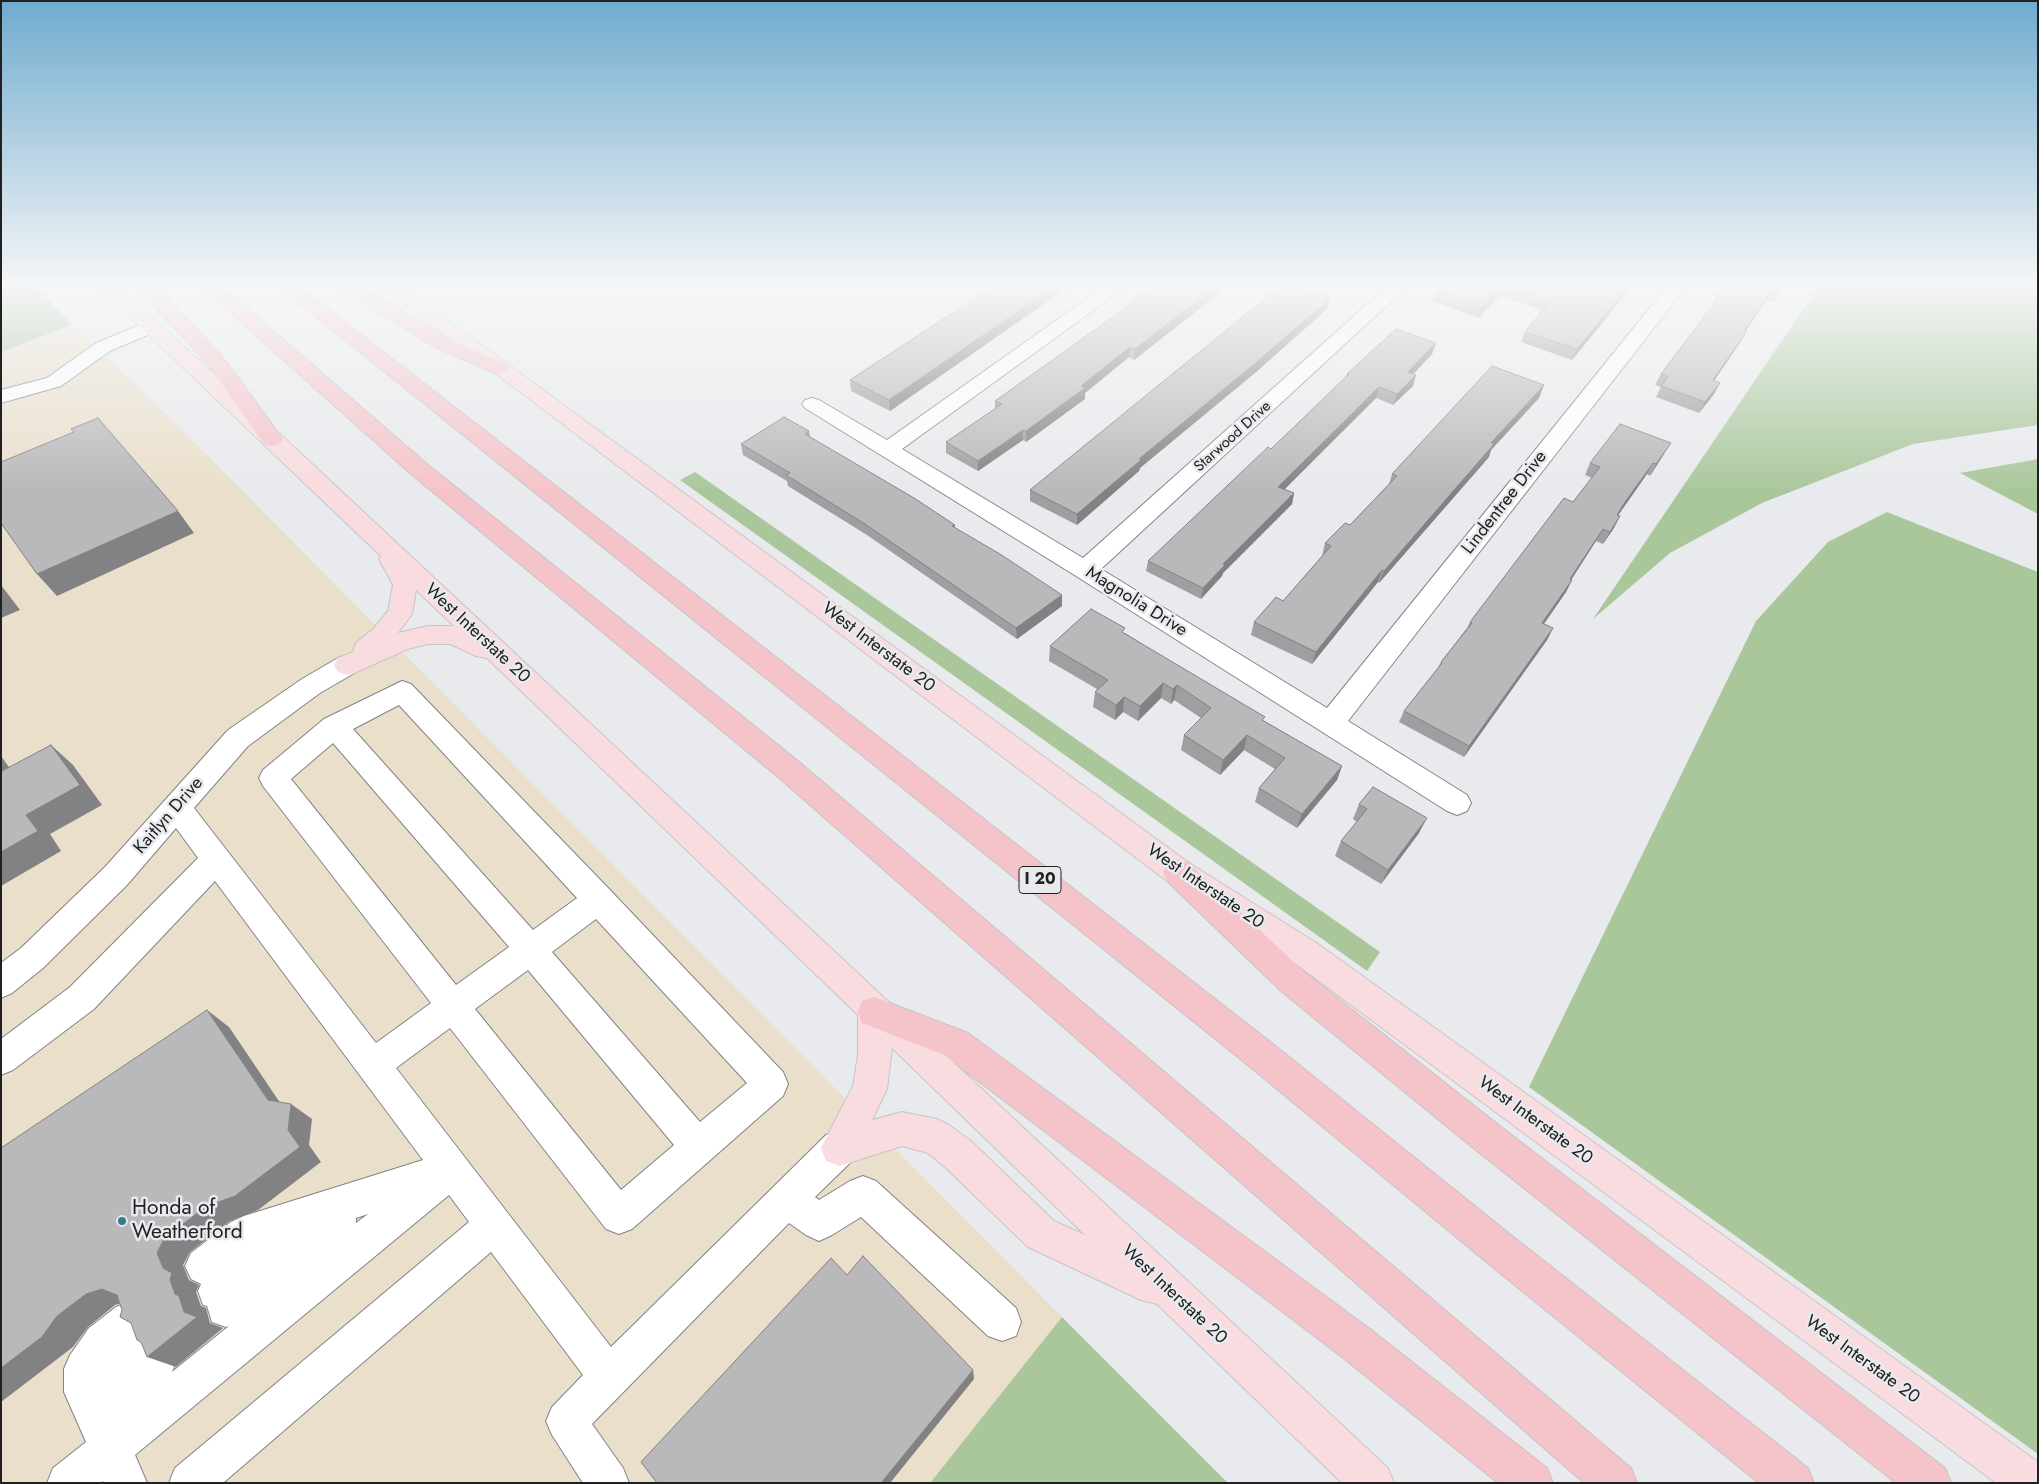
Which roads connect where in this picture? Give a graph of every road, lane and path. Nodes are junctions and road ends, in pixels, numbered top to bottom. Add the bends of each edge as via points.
1 (97, 352) edge
2 (178, 352) edge
3 (207, 352) edge
4 (285, 352) edge
5 (370, 352) edge
6 (463, 352) edge
7 (478, 352) edge
8 (1025, 352) edge
9 (1326, 352) edge
10 (1626, 352) edge
11 (499, 368) junction
12 (1, 397) edge
13 (812, 404) dead end
14 (272, 439) junction
15 (887, 450) junction
16 (384, 546) junction
17 (1085, 570) junction
18 (506, 661) junction
19 (347, 665) junction
20 (1331, 723) junction
21 (334, 726) junction
22 (1457, 803) dead end
23 (176, 806) junction
24 (216, 860) junction
25 (1178, 872) junction
26 (598, 899) junction
27 (530, 949) junction
28 (1, 983) edge
29 (455, 1005) junction
30 (874, 1012) junction
31 (1, 1059) edge
32 (373, 1065) junction
33 (698, 1147) junction
34 (840, 1148) junction
35 (452, 1169) junction
36 (786, 1200) junction
37 (494, 1225) junction
38 (1174, 1295) junction
39 (1002, 1322) dead end
40 (610, 1378) junction
41 (118, 1465) edge
42 (68, 1483) edge
43 (190, 1483) edge
44 (608, 1483) edge
45 (1373, 1483) edge
46 (1532, 1483) edge
47 (1616, 1483) edge
48 (1793, 1483) edge
49 (1930, 1483) edge
50 (2031, 1483) edge

1 - 12 street via 54,382
2 - 14 main road, West Interstate 20
3 - 14 highway
4 - 47 highway via 419,469 788,769
5 - 48 highway, I 20 via 1262,1055
6 - 11 highway
7 - 11 main road, West Interstate 20
8 - 15 street
9 - 17 street, Starwood Drive
10 - 20 street, Lindentree Drive
11 - 25 main road, West Interstate 20
13 - 15 street, Magnolia Drive
14 - 16 main road, West Interstate 20
15 - 17 street, Magnolia Drive
16 - 18 main road, West Interstate 20
16 - 19 main road, Kaitlyn Drive via 405,585 400,614 384,634
17 - 20 street, Magnolia Drive
18 - 19 main road, Kaitlyn Drive via 475,643 453,635 428,635 402,641
18 - 30 main road, West Interstate 20
19 - 23 street, Kaitlyn Drive via 310,686 238,738
20 - 22 street, Magnolia Drive
21 - 26 street via 402,691
21 - 27 street
21 - 29 street via 273,778
23 - 24 street
23 - 28 street, Kaitlyn Drive via 116,876 32,958
24 - 31 street via 82,998
24 - 32 street
25 - 49 highway via 1292,982
25 - 50 main road, West Interstate 20 via 1308,954
26 - 27 street
26 - 33 street via 771,1084
27 - 29 street
27 - 33 street
29 - 32 street
29 - 33 street via 619,1216
30 - 34 main road via 875,1055 870,1089
30 - 38 main road, West Interstate 20
30 - 46 highway via 956,1044 1356,1343
32 - 35 street
34 - 36 street
34 - 38 main road via 902,1129 937,1137 1041,1234
35 - 35 street via 292,1263 214,1286 244,1234
35 - 37 street
35 - 41 street
36 - 39 street via 819,1222 862,1194
36 - 40 street
37 - 40 street
37 - 43 street
38 - 45 main road, West Interstate 20
40 - 44 street via 566,1421
41 - 41 street via 141,1342 103,1342 84,1369 84,1392
41 - 42 street

